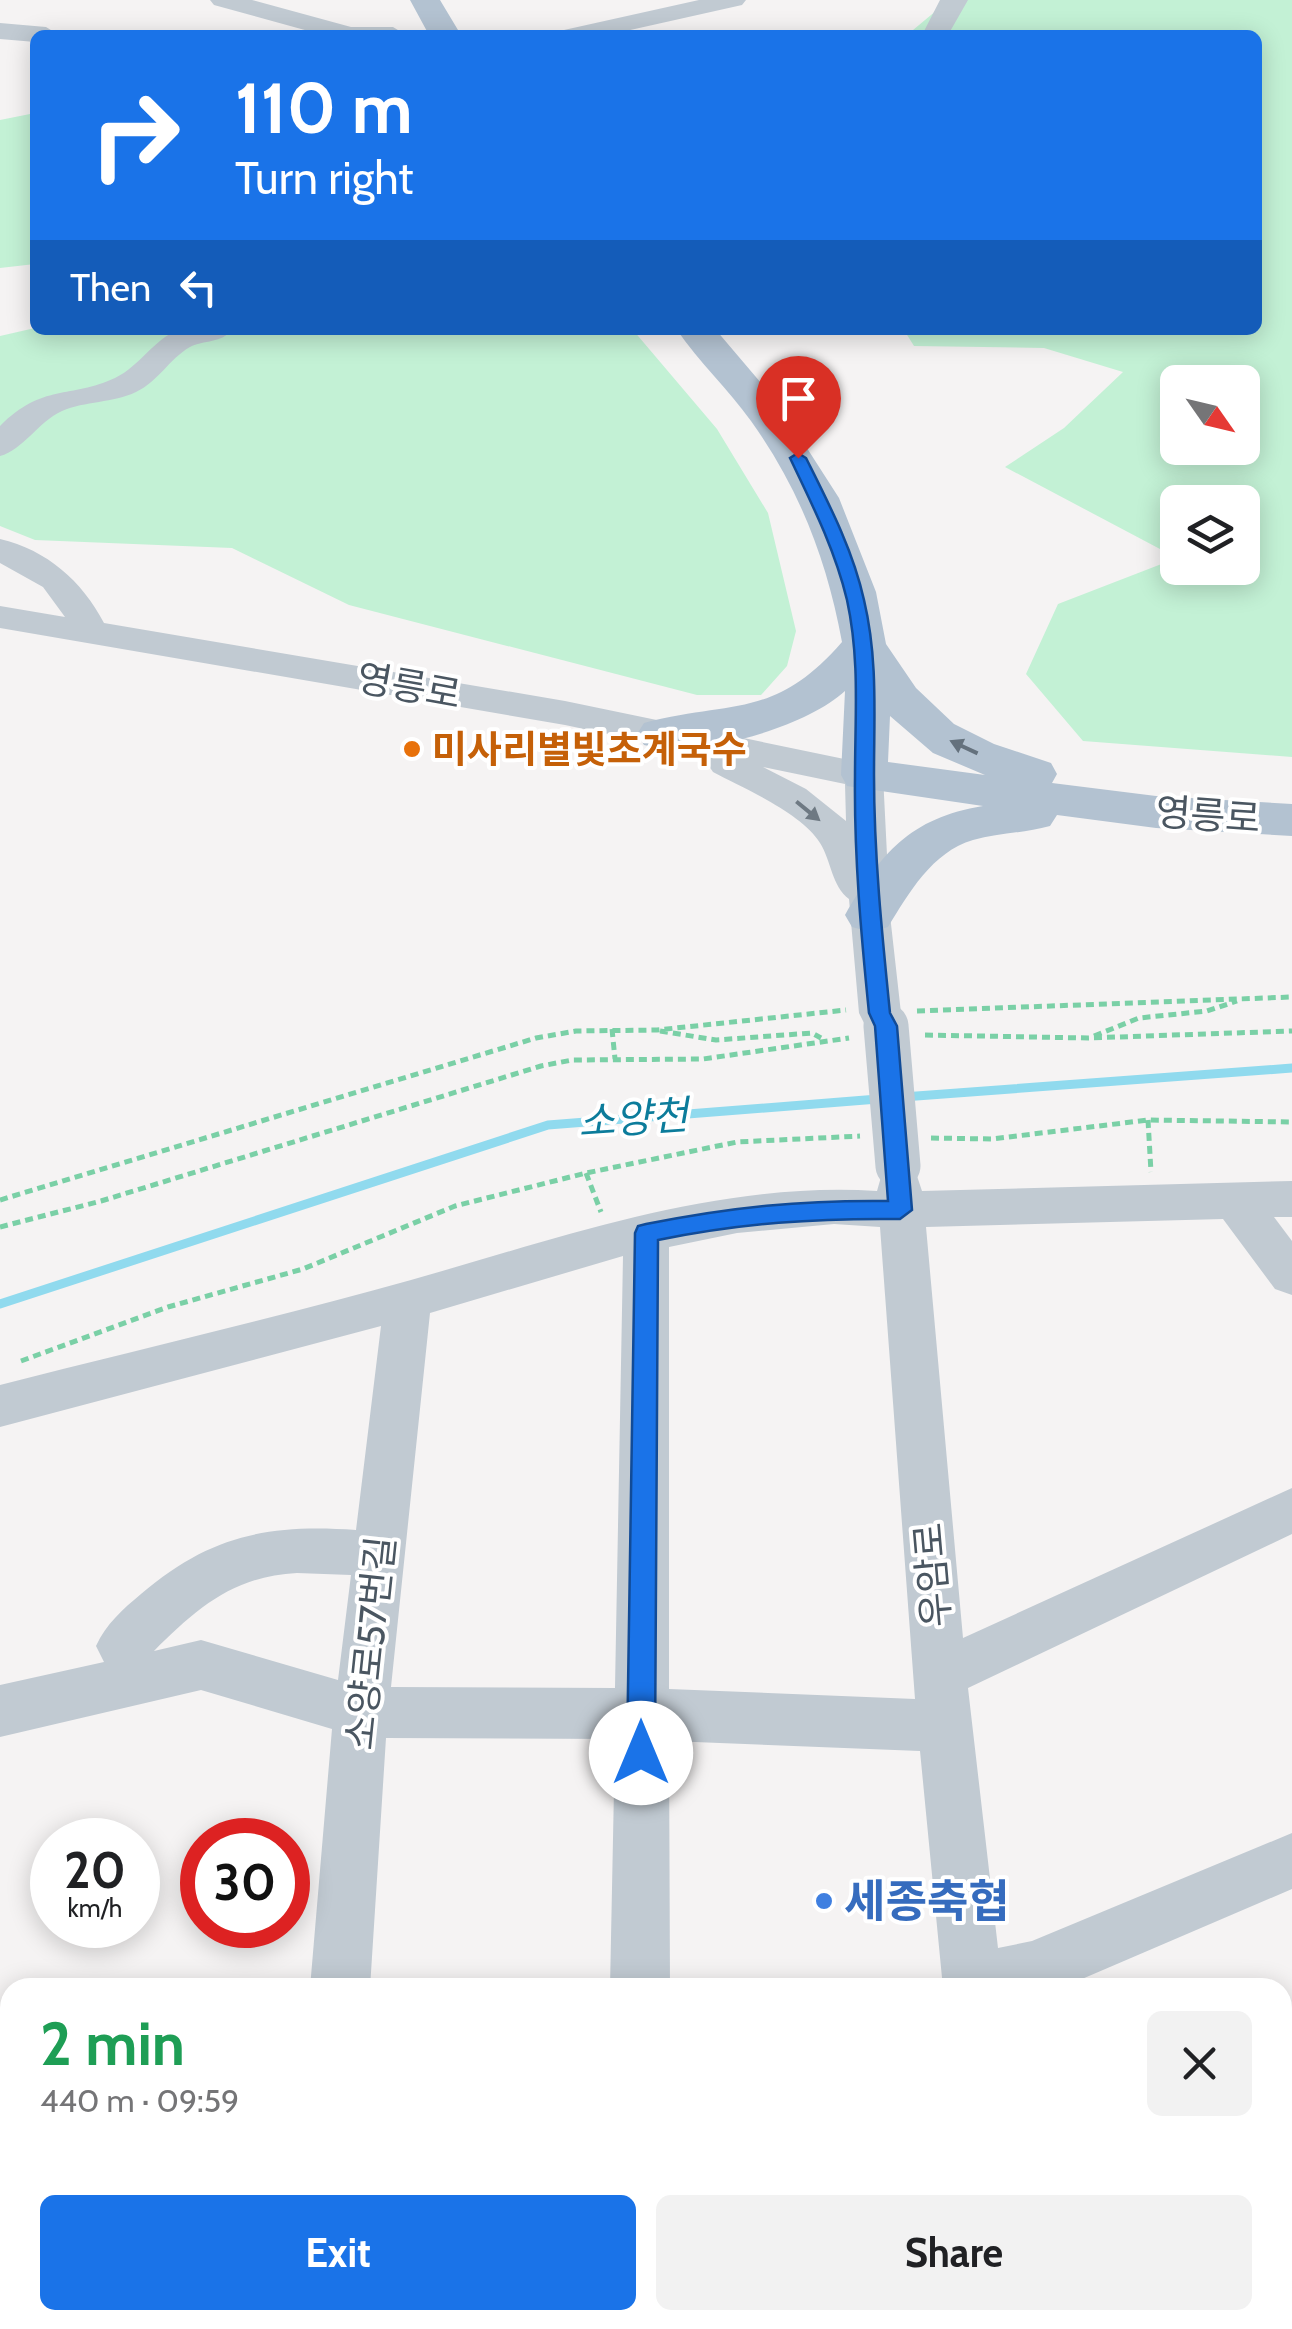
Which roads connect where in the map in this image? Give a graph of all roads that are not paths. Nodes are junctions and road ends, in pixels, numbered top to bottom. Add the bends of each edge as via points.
1 (408, 0) edge
2 (733, 0) edge
3 (955, 0) edge
4 (231, 1) edge
5 (335, 30) edge
6 (358, 30) edge
7 (596, 30) edge
8 (938, 30) edge
9 (0, 31) edge
10 (30, 34) edge
11 (188, 335) edge
12 (700, 335) edge
13 (0, 446) edge
14 (0, 549) edge
15 (0, 617) edge
16 (90, 632) junction
17 (864, 644) junction
18 (660, 734) junction
19 (864, 775) junction
20 (1156, 812) junction
21 (1292, 820) edge
22 (870, 915) junction
23 (897, 1163) junction
24 (1292, 1199) edge
25 (1235, 1201) junction
26 (629, 1237) junction
27 (1292, 1276) edge
28 (408, 1300) junction
29 (0, 1406) edge
30 (1292, 1510) edge
31 (379, 1554) junction
32 (123, 1646) dead end
33 (943, 1700) junction
34 (0, 1711) edge
35 (361, 1712) junction
36 (642, 1714) junction
37 (1292, 1861) edge
38 (341, 1978) edge
39 (640, 1978) edge
40 (972, 1978) edge
41 (1002, 1978) edge

1 - 6 street
2 - 7 street
3 - 8 street
4 - 5 street
9 - 10 street
11 - 13 street via 169,344 134,381 45,406 18,423
12 - 17 main road via 760,404 813,483 850,582
14 - 16 street via 72,591
15 - 16 street, 영릉로
16 - 18 street, 영릉로
17 - 18 main road via 817,696 784,711
17 - 19 main road
20 -> 17 main road via 1006,766 944,738 904,702
18 - 19 street, 영릉로
18 -> 22 street via 792,798 836,833
19 - 20 main road, 영릉로
19 - 22 street
20 - 21 main road, 영릉로
20 - 22 main road via 970,822 932,838 902,864
22 - 23 street, 우암로, bridge
23 - 25 street via 1152,1204
23 - 26 street via 834,1206 737,1215
23 - 33 street, 우암로
24 - 25 street
25 - 27 street
26 - 28 street
26 - 36 street
28 - 29 street
28 - 31 street, 소양로57번길
30 - 33 street
31 - 32 street via 270,1552 226,1564 149,1618
31 - 35 street, 소양로57번길
33 - 36 street
33 - 40 street, 우암로
34 - 35 street via 201,1665
35 - 36 street
35 - 38 street, 소양로57번길
36 - 39 street
37 - 41 street

